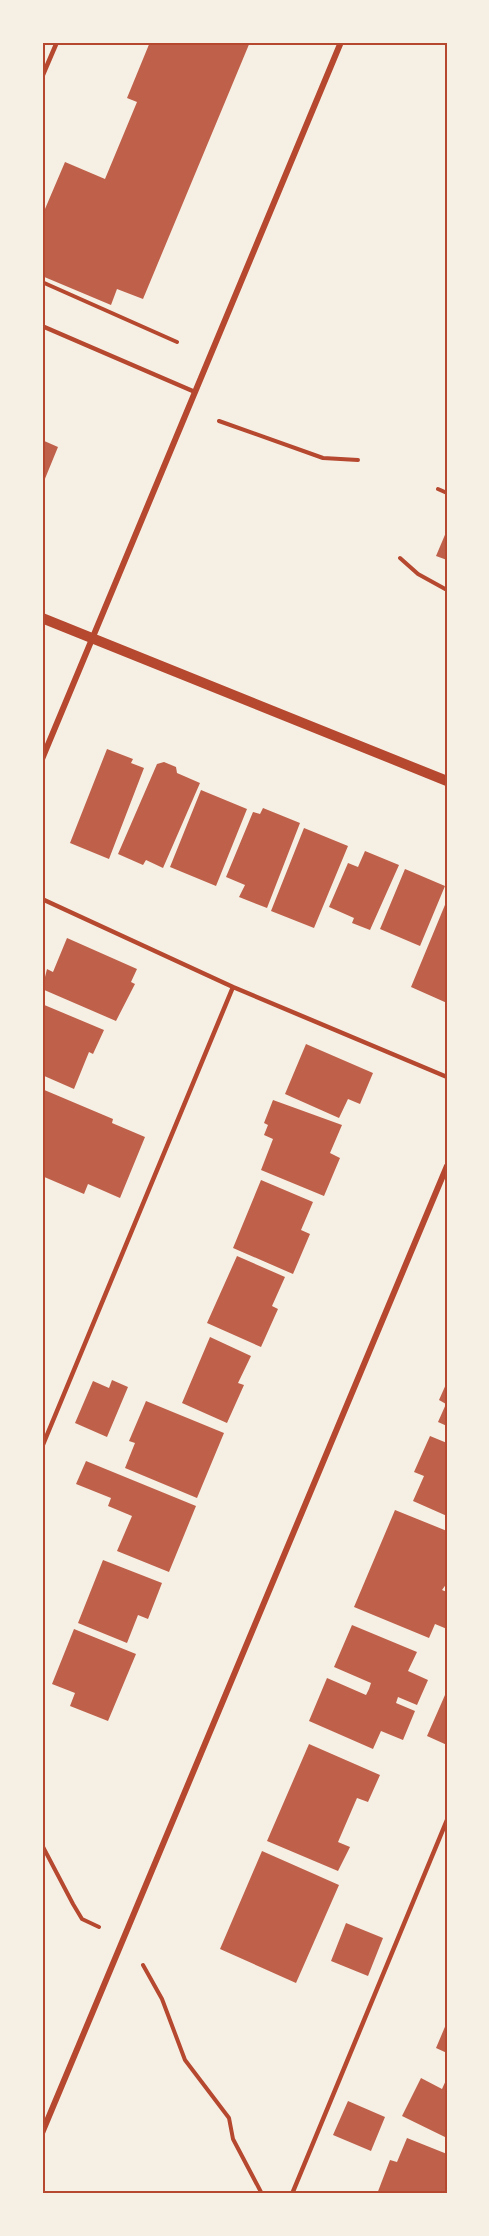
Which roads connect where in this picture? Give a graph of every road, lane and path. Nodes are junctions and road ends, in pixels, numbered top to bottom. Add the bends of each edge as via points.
1 (57, 42) edge
2 (341, 42) edge
3 (42, 78) edge
4 (42, 282) edge
5 (42, 326) edge
6 (177, 342) dead end
7 (195, 392) junction
8 (219, 421) dead end
9 (358, 460) dead end
10 (438, 489) dead end
11 (447, 493) edge
12 (400, 558) dead end
13 (447, 590) edge
14 (42, 618) edge
15 (92, 639) junction
16 (42, 759) edge
17 (447, 781) edge
18 (42, 899) edge
19 (233, 987) junction
20 (447, 1077) edge
21 (447, 1166) edge
22 (42, 1447) edge
23 (447, 1820) edge
24 (42, 1845) edge
25 (99, 1927) dead end
26 (143, 1965) dead end
27 (42, 2133) edge
28 (262, 2194) edge
29 (292, 2194) edge

1 - 3 lane
2 - 7 street
4 - 6 path
5 - 7 lane
7 - 15 street
8 - 9 path via 323,458
10 - 11 path
12 - 13 path via 418,574
14 - 15 street
15 - 16 street
15 - 17 street
18 - 19 lane
19 - 20 lane
19 - 22 lane
21 - 27 street
23 - 29 lane
24 - 25 path via 82,1918
26 - 28 path via 162,1999 185,2060 229,2118 233,2139

